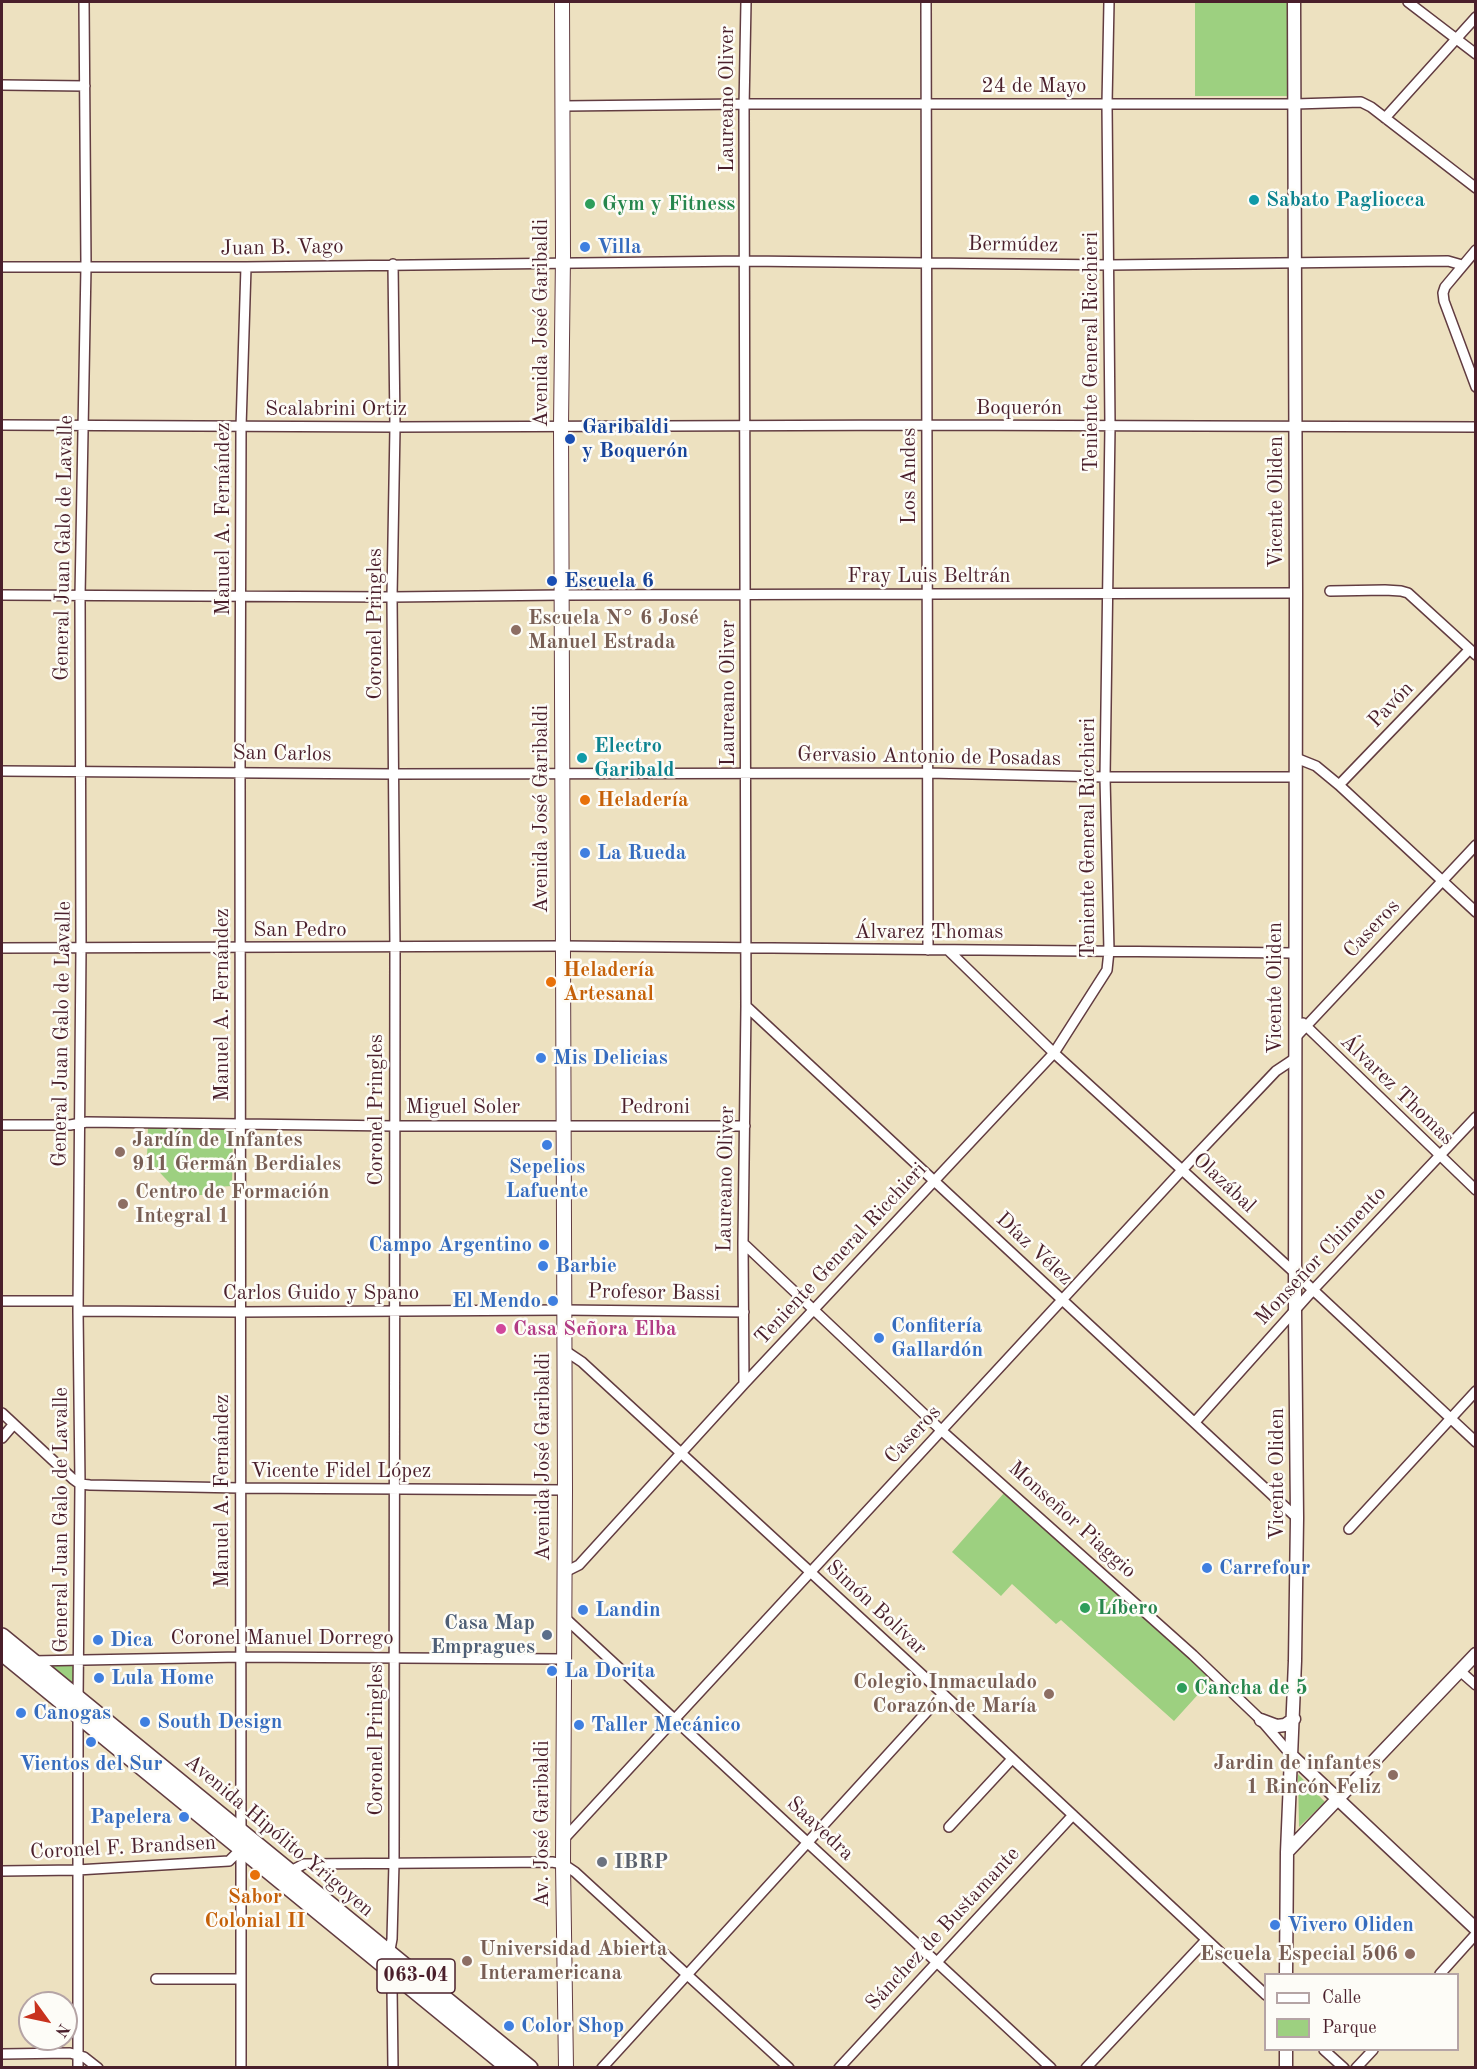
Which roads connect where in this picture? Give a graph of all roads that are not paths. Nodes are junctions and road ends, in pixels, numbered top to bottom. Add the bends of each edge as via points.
1 (84, 2) edge
2 (562, 2) edge
3 (746, 2) edge
4 (926, 2) edge
5 (1109, 2) edge
6 (1294, 2) edge
7 (1408, 2) edge
8 (1476, 17) edge
9 (1456, 39) junction
10 (1476, 54) edge
11 (2, 85) edge
12 (85, 86) junction
13 (744, 104) junction
14 (927, 104) junction
15 (1107, 104) junction
16 (1295, 104) junction
17 (564, 106) junction
18 (1385, 118) junction
19 (1476, 188) edge
20 (1476, 250) edge
21 (745, 261) junction
22 (928, 261) junction
23 (563, 263) junction
24 (393, 264) junction
25 (1296, 264) junction
26 (1109, 265) junction
27 (1462, 265) junction
28 (86, 266) junction
29 (2, 267) edge
30 (246, 267) junction
31 (1476, 387) edge
32 (2, 425) edge
33 (927, 425) junction
34 (83, 426) junction
35 (561, 426) junction
36 (745, 426) junction
37 (1110, 426) junction
38 (242, 427) junction
39 (395, 427) junction
40 (1295, 427) junction
41 (1476, 427) edge
42 (1330, 591) dead end
43 (1107, 593) junction
44 (1296, 593) junction
45 (927, 594) junction
46 (2, 595) edge
47 (562, 595) junction
48 (745, 595) junction
49 (80, 596) junction
50 (241, 597) junction
51 (392, 597) junction
52 (1473, 652) edge
53 (1296, 758) junction
54 (2, 771) edge
55 (81, 771) junction
56 (240, 772) junction
57 (562, 773) junction
58 (746, 773) junction
59 (928, 773) junction
60 (393, 774) junction
61 (1105, 777) junction
62 (1295, 777) junction
63 (1339, 785) junction
64 (1476, 845) edge
65 (1442, 881) junction
66 (1476, 912) edge
67 (563, 946) junction
68 (81, 947) junction
69 (2, 948) edge
70 (241, 948) junction
71 (395, 948) junction
72 (746, 949) junction
73 (928, 950) junction
74 (949, 951) junction
75 (1109, 951) junction
76 (1294, 953) junction
77 (746, 1006) junction
78 (1294, 1015) junction
79 (1306, 1026) junction
80 (1295, 1038) junction
81 (1054, 1053) junction
82 (1294, 1059) junction
83 (1476, 1117) edge
84 (79, 1123) junction
85 (240, 1124) junction
86 (2, 1125) edge
87 (564, 1125) junction
88 (394, 1126) junction
89 (746, 1126) junction
90 (1440, 1156) junction
91 (1183, 1169) junction
92 (934, 1180) junction
93 (1476, 1190) edge
94 (742, 1244) junction
95 (1295, 1273) junction
96 (1313, 1290) junction
97 (78, 1300) junction
98 (1062, 1300) junction
99 (2, 1301) edge
100 (564, 1310) junction
101 (1295, 1310) junction
102 (78, 1311) junction
103 (394, 1311) junction
104 (814, 1311) junction
105 (240, 1312) junction
106 (744, 1312) junction
107 (564, 1350) junction
108 (744, 1384) junction
109 (1476, 1391) edge
110 (2, 1413) edge
111 (1450, 1418) junction
112 (1194, 1422) junction
113 (14, 1425) junction
114 (942, 1431) junction
115 (2, 1438) edge
116 (1476, 1442) edge
117 (680, 1454) junction
118 (80, 1484) junction
119 (240, 1488) junction
120 (394, 1490) junction
121 (565, 1490) junction
122 (1297, 1518) junction
123 (1349, 1528) dead end
124 (565, 1572) junction
125 (810, 1573) junction
126 (564, 1617) junction
127 (2, 1636) edge
128 (1476, 1654) edge
129 (241, 1657) junction
130 (394, 1657) junction
131 (5, 1659) edge
132 (563, 1659) junction
133 (79, 1660) junction
134 (30, 1661) junction
135 (1460, 1671) junction
136 (1476, 1685) edge
137 (943, 1694) junction
138 (78, 1707) junction
139 (676, 1719) junction
140 (1293, 1719) junction
141 (1261, 1720) junction
142 (1293, 1756) junction
143 (1012, 1759) junction
144 (1338, 1799) junction
145 (1073, 1815) junction
146 (949, 1827) dead end
147 (241, 1832) junction
148 (563, 1840) junction
149 (808, 1843) junction
150 (241, 1849) junction
151 (1287, 1852) junction
152 (394, 1863) junction
153 (563, 1864) junction
154 (77, 1870) junction
155 (2, 1871) edge
156 (284, 1875) junction
157 (1476, 1929) edge
158 (1476, 1934) edge
159 (1206, 1940) junction
160 (389, 1954) junction
161 (937, 1961) junction
162 (1286, 1973) edge
163 (1441, 1973) edge
164 (688, 1974) junction
165 (397, 1976) junction
166 (156, 1979) dead end
167 (241, 1979) junction
168 (1264, 1993) edge
169 (1286, 2051) edge
170 (1326, 2051) edge
171 (1370, 2051) edge
172 (2, 2054) edge
173 (78, 2054) junction
174 (78, 2067) edge
175 (98, 2067) edge
176 (241, 2067) edge
177 (393, 2067) edge
178 (509, 2067) edge
179 (530, 2067) edge
180 (566, 2067) edge
181 (602, 2067) edge
182 (789, 2067) edge
183 (839, 2067) edge
184 (1051, 2067) edge
185 (1086, 2067) edge
186 (1286, 2067) edge
187 (1344, 2067) edge
188 (1356, 2067) edge

1 - 12 street, General Juan Galo de Lavalle
2 - 17 main road, Avenida José Garibaldi
3 - 13 street, Laureano Oliver
4 - 14 street, Los Andes
5 - 15 street, Teniente General Ricchieri
6 - 16 street, Vicente Oliden
7 - 9 street
8 - 9 street
9 - 10 street
9 - 18 street
11 - 12 street
12 - 28 street, General Juan Galo de Lavalle
13 - 14 street, 24 de Mayo
13 - 17 street, 24 de Mayo
13 - 21 street, Laureano Oliver
14 - 15 street, 24 de Mayo
14 - 22 street, Los Andes
15 - 16 street, 24 de Mayo
15 - 26 street, Teniente General Ricchieri
16 - 18 street, 24 de Mayo via 1361,102
16 - 25 street, Vicente Oliden
17 - 23 main road, Avenida José Garibaldi
18 - 19 street, 24 de Mayo
20 - 27 street
21 - 22 street, Bermúdez
21 - 23 street, Bermúdez
21 - 36 street, Laureano Oliver
22 - 26 street, Bermúdez
22 - 33 street, Los Andes
23 - 24 street, Juan B. Vago
23 - 35 main road, Avenida José Garibaldi
24 - 30 street, Juan B. Vago
24 - 39 street, Coronel Pringles
25 - 26 street, Bermúdez
25 - 27 street, Bermúdez via 1448,261
25 - 40 street, Vicente Oliden
26 - 37 street, Teniente General Ricchieri
27 - 31 street via 1443,293
28 - 29 street, Juan B. Vago
28 - 30 street, Juan B. Vago
28 - 34 street, General Juan Galo de Lavalle
30 - 38 street, Manuel A. Fernández
32 - 34 street, Scalabrini Ortiz
33 - 36 street, Boquerón
33 - 37 street, Boquerón
33 - 45 street, Los Andes
34 - 38 street, Scalabrini Ortiz
34 - 49 street, General Juan Galo de Lavalle
35 - 36 street, Boquerón
35 - 39 street, Scalabrini Ortiz
35 - 47 main road, Avenida José Garibaldi
36 - 48 street, Laureano Oliver
37 - 40 street, Boquerón
37 - 43 street, Teniente General Ricchieri
38 - 39 street, Scalabrini Ortiz
38 - 50 street, Manuel A. Fernández
39 - 51 street, Coronel Pringles
40 - 41 street, Boquerón
40 - 44 street, Vicente Oliden
42 - 52 street via 1408,593
43 - 44 street, Fray Luis Beltrán
43 - 45 street, Fray Luis Beltrán
43 - 61 street, Teniente General Ricchieri
44 - 53 street, Vicente Oliden
45 - 48 street, Fray Luis Beltrán
45 - 59 street, Los Andes
46 - 49 street, Fray Luis Beltrán
47 - 48 street, Fray Luis Beltrán
47 - 51 street, Fray Luis Beltrán
47 - 57 main road, Avenida José Garibaldi
48 - 58 street, Laureano Oliver
49 - 50 street, Fray Luis Beltrán
49 - 55 street, General Juan Galo de Lavalle
50 - 51 street, Fray Luis Beltrán
50 - 56 street, Manuel A. Fernández
51 - 60 street, Coronel Pringles
52 - 63 street, Pavón
53 - 62 street, Vicente Oliden
53 - 63 street via 1316,766
54 - 55 street, San Carlos
55 - 56 street, San Carlos
55 - 68 street, General Juan Galo de Lavalle
56 - 60 street, San Carlos
56 - 70 street, Manuel A. Fernández
57 - 58 street, Gervasio Antonio de Posadas
57 - 60 street, San Carlos
57 - 67 main road, Avenida José Garibaldi
58 - 59 street, Gervasio Antonio de Posadas
58 - 72 street, Laureano Oliver
59 - 61 street, Gervasio Antonio de Posadas
59 - 73 street, Los Andes
60 - 71 street, Coronel Pringles
61 - 62 street, Gervasio Antonio de Posadas
61 - 75 street, Teniente General Ricchieri
62 - 76 street, Vicente Oliden
63 - 65 street
64 - 65 street, Caseros
65 - 66 street
65 - 79 street, Caseros
67 - 71 street, San Pedro
67 - 72 street, Álvarez Thomas
67 - 87 main road, Avenida José Garibaldi
68 - 69 street, San Pedro
68 - 70 street, San Pedro
68 - 84 street, General Juan Galo de Lavalle
70 - 71 street, San Pedro
70 - 85 street, Manuel A. Fernández
71 - 88 street, Coronel Pringles
72 - 73 street, Álvarez Thomas
72 - 77 street, Laureano Oliver
73 - 74 street, Álvarez Thomas
74 - 75 street, Álvarez Thomas
74 - 81 street, Olazábal
75 - 76 street, Álvarez Thomas
75 - 81 street, Teniente General Ricchieri via 1107,970
76 - 78 street, Vicente Oliden
77 - 89 street, Laureano Oliver
77 - 92 street, Díaz Vélez
78 - 79 street, Álvarez Thomas
78 - 80 street, Vicente Oliden
79 - 80 street, Caseros
79 - 90 street, Álvarez Thomas
80 - 82 street, Vicente Oliden
81 - 91 street, Olazábal
81 - 92 street, Teniente General Ricchieri
82 - 91 street, Caseros via 1276,1071
82 - 95 street, Vicente Oliden
83 - 90 street, Monseñor Chimento
84 - 85 street, Miguel Soler
84 - 86 street, Miguel Soler
84 - 97 street, General Juan Galo de Lavalle
85 - 88 street, Miguel Soler
85 - 105 street, Manuel A. Fernández
87 - 88 street, Miguel Soler
87 - 89 street, Pedroni
87 - 100 main road, Avenida José Garibaldi
88 - 103 street, Coronel Pringles
89 - 94 street, Laureano Oliver
90 - 93 street, Álvarez Thomas
90 - 96 street, Monseñor Chimento
91 - 95 street, Olazábal
91 - 98 street, Caseros
92 - 98 street, Díaz Vélez
92 - 104 street, Teniente General Ricchieri
94 - 104 street, Monseñor Piaggio
94 - 106 street, Laureano Oliver
95 - 96 street, Olazábal
95 - 101 street, Vicente Oliden
96 - 101 street, Monseñor Chimento
96 - 111 street, Olazábal
97 - 99 street
97 - 102 street, General Juan Galo de Lavalle
98 - 112 street, Díaz Vélez
98 - 114 street, Caseros
100 - 103 street, Carlos Guido y Spano
100 - 106 street, Profesor Bassi
100 - 107 main road, Avenida José Garibaldi
101 - 112 street, Monseñor Chimento
101 - 122 street, Vicente Oliden
102 - 105 street, Carlos Guido y Spano
102 - 118 street, General Juan Galo de Lavalle
103 - 105 street, Carlos Guido y Spano
103 - 120 street, Coronel Pringles
104 - 108 street, Teniente General Ricchieri
104 - 114 street, Monseñor Piaggio
105 - 119 street, Manuel A. Fernández
106 - 108 street, Laureano Oliver
107 - 117 street, Simón Bolívar via 582,1362
107 - 121 main road, Avenida José Garibaldi
108 - 117 street, Teniente General Ricchieri
109 - 111 street
110 - 113 street
111 - 116 street, Olazábal
111 - 123 street
112 - 122 street, Díaz Vélez
113 - 115 street
113 - 118 street
114 - 125 street, Caseros
114 - 141 street, Monseñor Piaggio
117 - 124 street, Teniente General Ricchieri via 579,1564
117 - 125 street, Simón Bolívar
118 - 119 street, Vicente Fidel López
118 - 133 street, General Juan Galo de Lavalle
119 - 120 street, Vicente Fidel López
119 - 129 street, Manuel A. Fernández
120 - 121 street, Vicente Fidel López
120 - 130 street, Coronel Pringles
121 - 124 main road, Avenida José Garibaldi
122 - 140 street, Vicente Oliden
124 - 126 main road, Avenida José Garibaldi
125 - 137 street, Simón Bolívar
125 - 139 street, Caseros
126 - 132 main road, Av. José Garibaldi
126 - 139 street, Saavedra
127 - 134 main road, Avenida Hipólito Yrigoyen / 063-04
128 - 135 street
129 - 130 street, Coronel Manuel Dorrego
129 - 133 street, Coronel Manuel Dorrego
129 - 147 street, Manuel A. Fernández
130 - 132 street, Coronel Manuel Dorrego
130 - 152 street, Coronel Pringles
131 - 134 street, Coronel Manuel Dorrego
131 - 138 main road, Avenida Hipólito Yrigoyen / 063-04
132 - 148 main road, Av. José Garibaldi
133 - 134 street, Coronel Manuel Dorrego
133 - 138 street, General Juan Galo de Lavalle
134 - 138 main road, Avenida Hipólito Yrigoyen / 063-04
135 - 136 street
135 - 144 street
137 - 143 street, Simón Bolívar
137 - 149 street
138 - 147 main road, Avenida Hipólito Yrigoyen / 063-04
138 - 150 main road, Avenida Hipólito Yrigoyen / 063-04
138 - 154 street, General Juan Galo de Lavalle
139 - 148 street, Caseros
139 - 149 street, Saavedra
140 - 141 street via 1277,1726
140 - 142 street, Vicente Oliden
141 - 142 street, Monseñor Piaggio
142 - 144 street, Monseñor Piaggio
142 - 151 street, Vicente Oliden
143 - 145 street, Simón Bolívar
143 - 146 street
144 - 151 street
144 - 157 street, Monseñor Piaggio
145 - 159 street, Simón Bolívar
145 - 161 street, Sánchez de Bustamante
147 - 150 street, Manuel A. Fernández
147 - 156 main road, Avenida Hipólito Yrigoyen / 063-04
148 - 153 main road, Av. José Garibaldi
149 - 161 street, Saavedra
149 - 164 street
150 - 154 street, Coronel F. Brandsen via 229,1862
150 - 156 main road, Avenida Hipólito Yrigoyen / 063-04
150 - 167 street, Manuel A. Fernández
151 - 162 street, Vicente Oliden
152 - 153 street
152 - 156 street via 304,1864
152 - 160 street, Coronel Pringles
153 - 164 street
153 - 180 main road, Av. José Garibaldi
154 - 155 street, Coronel F. Brandsen
154 - 173 street, General Juan Galo de Lavalle
156 - 160 main road, Avenida Hipólito Yrigoyen / 063-04
156 - 165 main road, Avenida Hipólito Yrigoyen / 063-04
158 - 163 street
159 - 168 street, Simón Bolívar
159 - 185 street
160 - 179 main road, Avenida Hipólito Yrigoyen / 063-04
161 - 183 street, Sánchez de Bustamante
161 - 184 street, Saavedra
164 - 181 street
164 - 182 street
165 - 177 street via 392,1987
165 - 178 main road, Avenida Hipólito Yrigoyen / 063-04
166 - 167 street
167 - 176 street, Manuel A. Fernández
169 - 186 street
170 - 187 street
171 - 188 street
172 - 173 street
173 - 174 street, General Juan Galo de Lavalle
173 - 175 street

